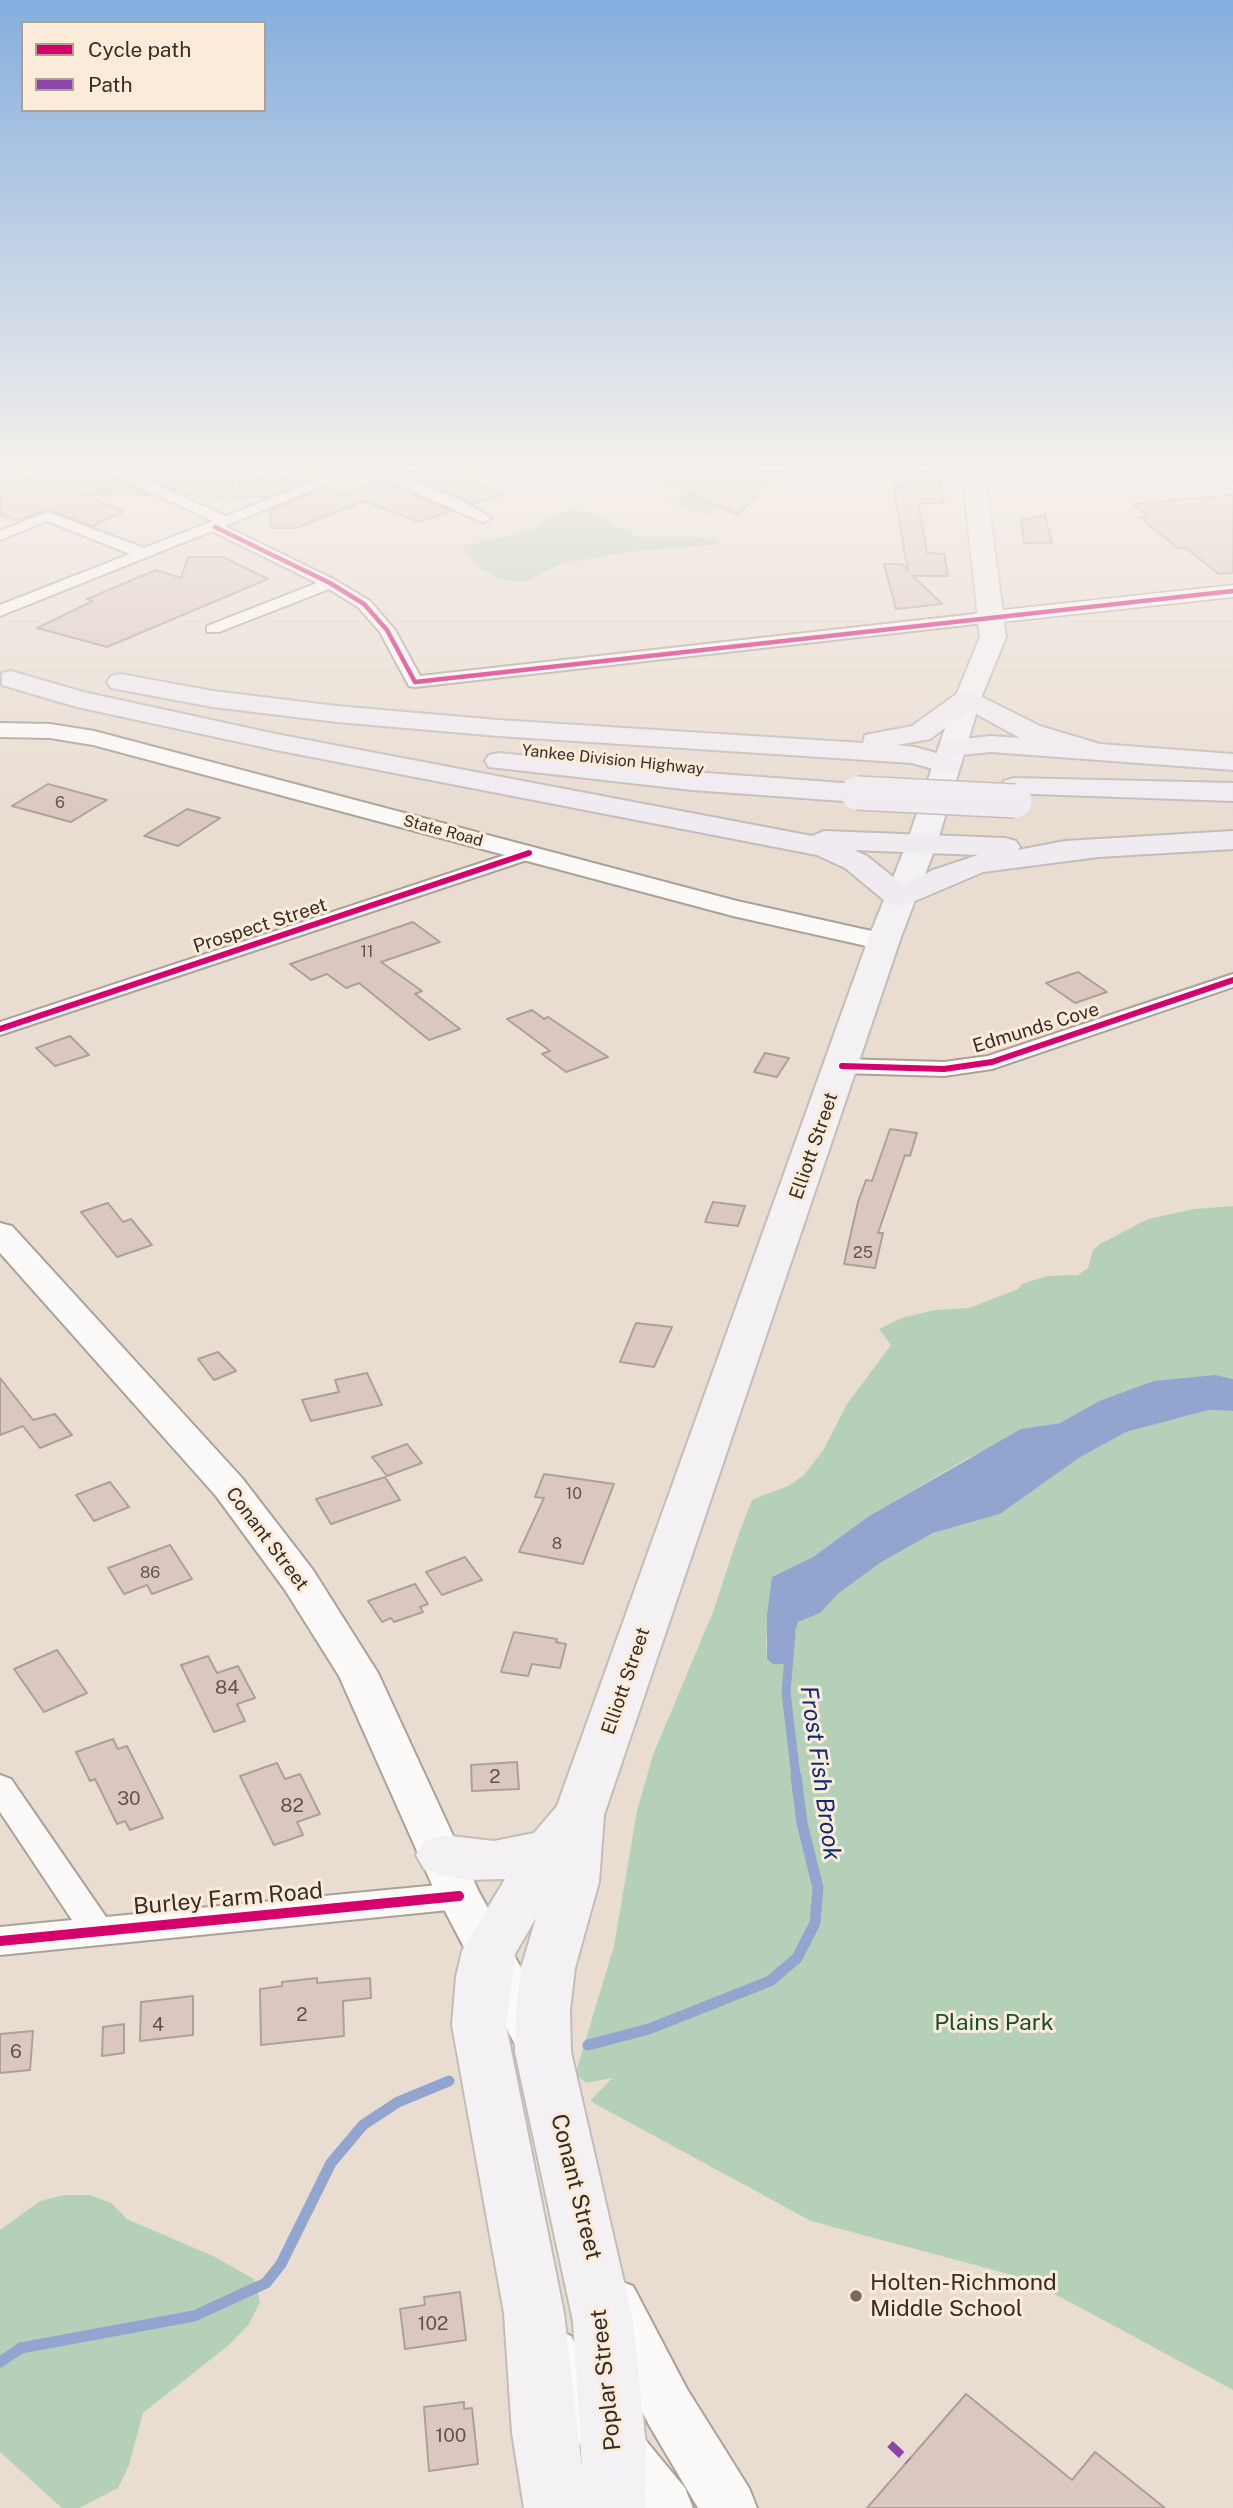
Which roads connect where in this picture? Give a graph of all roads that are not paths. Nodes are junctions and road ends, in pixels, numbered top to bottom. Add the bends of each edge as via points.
1 (63, 586) edge
2 (322, 586) edge
3 (336, 586) edge
4 (989, 586) edge
5 (1233, 591) edge
6 (0, 611) edge
7 (993, 617) junction
8 (213, 629) dead end
9 (4, 668) edge
10 (968, 698) junction
11 (0, 730) edge
12 (1091, 750) junction
13 (818, 751) junction
14 (949, 756) junction
15 (1233, 762) edge
16 (1233, 792) edge
17 (1014, 794) junction
18 (1233, 806) edge
19 (783, 838) junction
20 (1233, 840) edge
21 (922, 843) junction
22 (1090, 850) junction
23 (530, 853) junction
24 (901, 898) junction
25 (884, 942) junction
26 (1233, 980) edge
27 (0, 1029) edge
28 (842, 1066) junction
29 (0, 1233) edge
30 (0, 1787) edge
31 (566, 1831) junction
32 (451, 1876) junction
33 (97, 1931) junction
34 (0, 1941) edge
35 (489, 1951) junction
36 (479, 2025) junction
37 (543, 2052) junction
38 (588, 2252) junction
39 (534, 2313) junction
40 (614, 2445) junction
41 (556, 2508) edge
42 (612, 2508) edge
43 (665, 2508) edge
44 (729, 2508) edge

1 - 6 street
2 - 8 street
3 - 7 street via 376,616 415,682
4 - 7 main road, Elliott Street
5 - 7 street
7 - 10 main road, Elliott Street via 993,637
9 - 13 highway via 278,708
9 - 17 highway, Yankee Division Highway, bridge via 191,714 436,753 632,775
9 - 19 highway via 77,699 276,742
10 - 12 highway via 1030,732
10 - 13 highway via 920,733
10 - 14 main road, Elliott Street
11 - 23 main road, State Road via 94,738
12 - 14 highway via 978,744
12 - 15 highway
13 - 14 highway
14 - 21 main road, Elliott Street
16 - 17 highway, Yankee Division Highway
17 - 18 highway, Yankee Division Highway
19 - 21 highway
19 - 24 highway via 849,858
20 - 22 highway
21 - 22 highway
21 - 24 main road, Elliott Street
22 - 24 highway via 978,864
23 - 25 main road, State Road via 780,920
23 - 27 street, Prospect Street
24 - 25 main road, Elliott Street
25 - 28 main road, Elliott Street
26 - 28 street, Edmunds Cove via 992,1062 944,1069
28 - 31 main road, Elliott Street
29 - 32 main road, Conant Street via 229,1487 299,1580 358,1673
30 - 33 street
31 - 32 main road via 523,1856 468,1860
31 - 35 main road, Elliott Street
31 - 37 main road, Elliott Street via 573,1882 548,1968
32 - 33 street, Burley Farm Road
32 - 35 main road, Conant Street
32 - 36 main road, Conant Street
33 - 34 street, Burley Farm Road
35 - 36 main road, Elliott Street
35 - 37 main road, Conant Street
36 - 39 main road, Conant Street
37 - 38 main road, Conant Street
38 - 40 main road, Poplar Street via 605,2333
38 - 44 main road, Conant Street via 668,2407
39 - 40 main road, Conant Street via 572,2392
39 - 41 main road via 544,2433
40 - 42 main road, Poplar Street
40 - 43 main road, Conant Street

